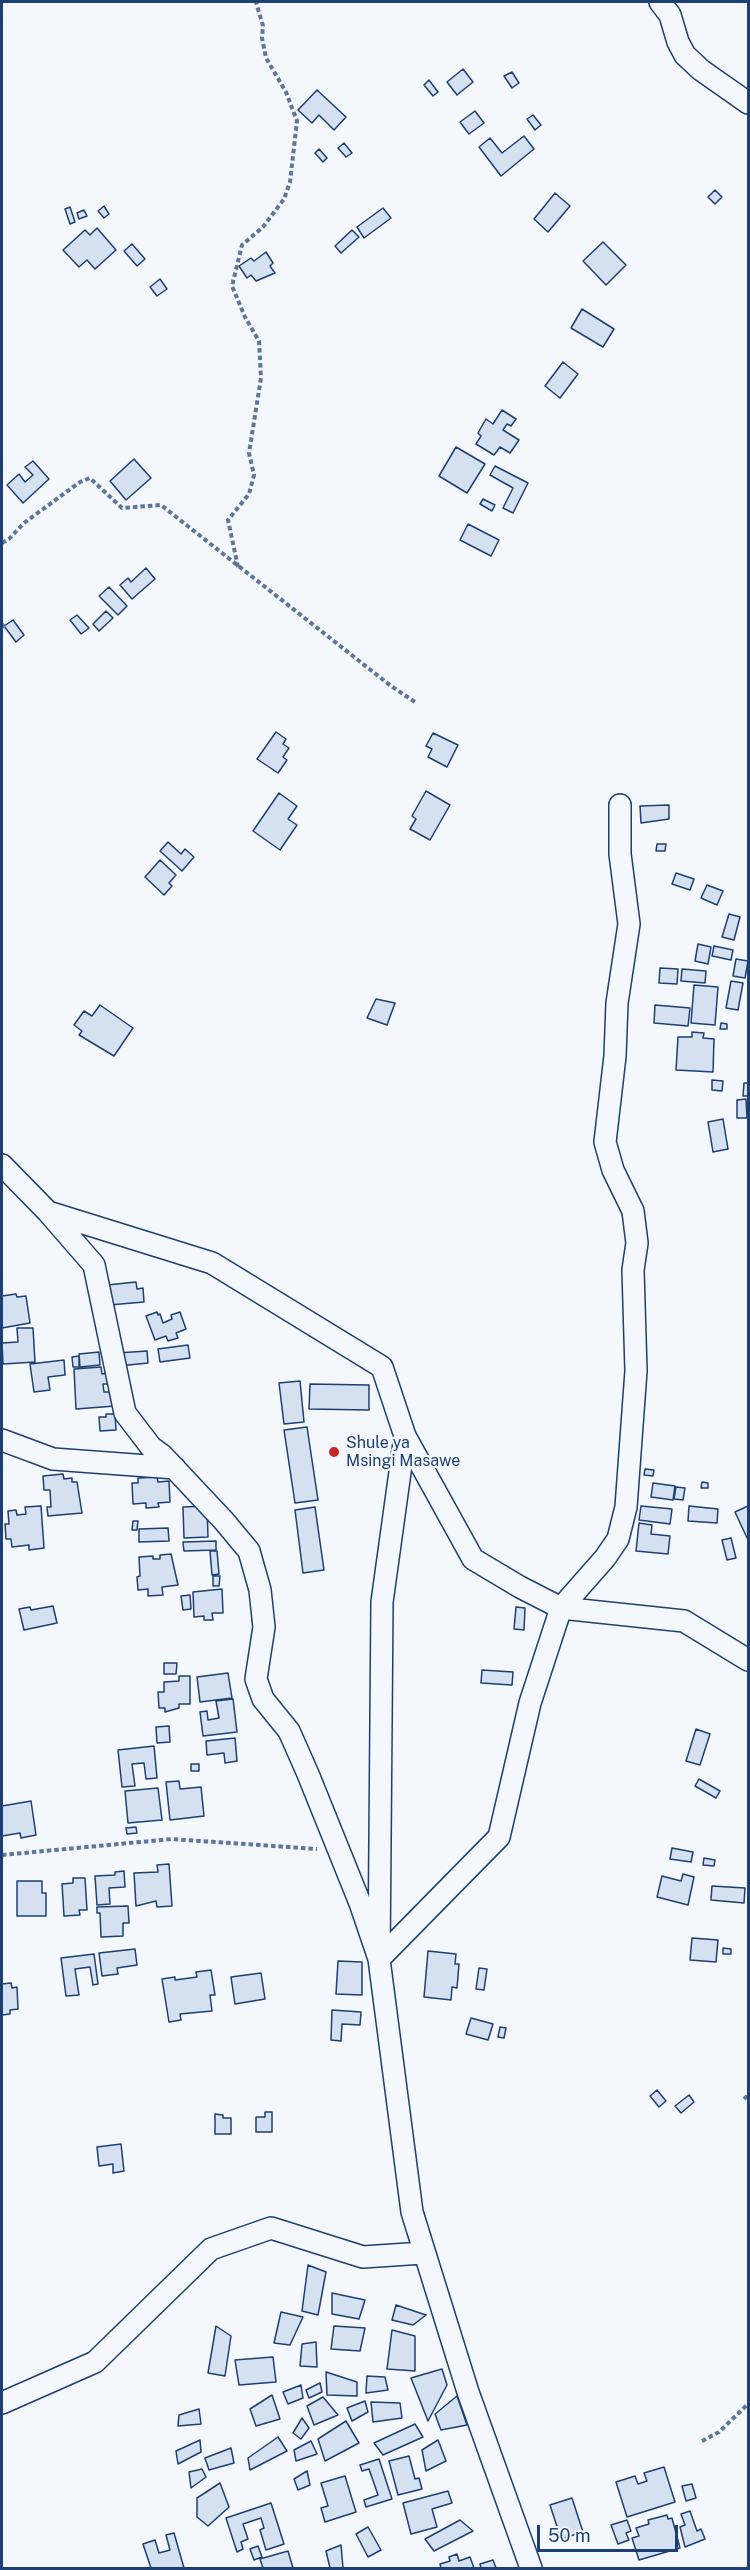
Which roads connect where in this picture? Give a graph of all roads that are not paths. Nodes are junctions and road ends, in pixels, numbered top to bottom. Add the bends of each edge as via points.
1 (660, 2) edge
2 (748, 103) edge
3 (620, 805) dead end
4 (2, 1165) edge
5 (48, 1212) junction
6 (405, 1436) junction
7 (2, 1440) edge
8 (175, 1468) junction
9 (561, 1608) junction
10 (748, 1660) edge
11 (379, 1959) junction
12 (423, 2253) junction
13 (2, 2403) edge
14 (531, 2568) edge

1 - 2 street via 670,15 686,55
3 - 9 street via 620,854 629,924 617,1003 605,1142 613,1170 633,1211 637,1243 633,1270 636,1371 626,1507 618,1539
4 - 5 street
5 - 6 street via 212,1263 382,1367
5 - 8 street via 94,1265 125,1413 151,1447
6 - 9 street via 473,1559
6 - 11 street via 382,1602
7 - 8 street via 53,1459
8 - 11 street via 249,1551 260,1590 264,1628 256,1679 263,1699 289,1731
9 - 10 street via 684,1621
9 - 11 street via 530,1703 499,1837
11 - 12 street via 412,2212
12 - 13 street via 363,2257 271,2228 211,2249 95,2362
12 - 14 street

